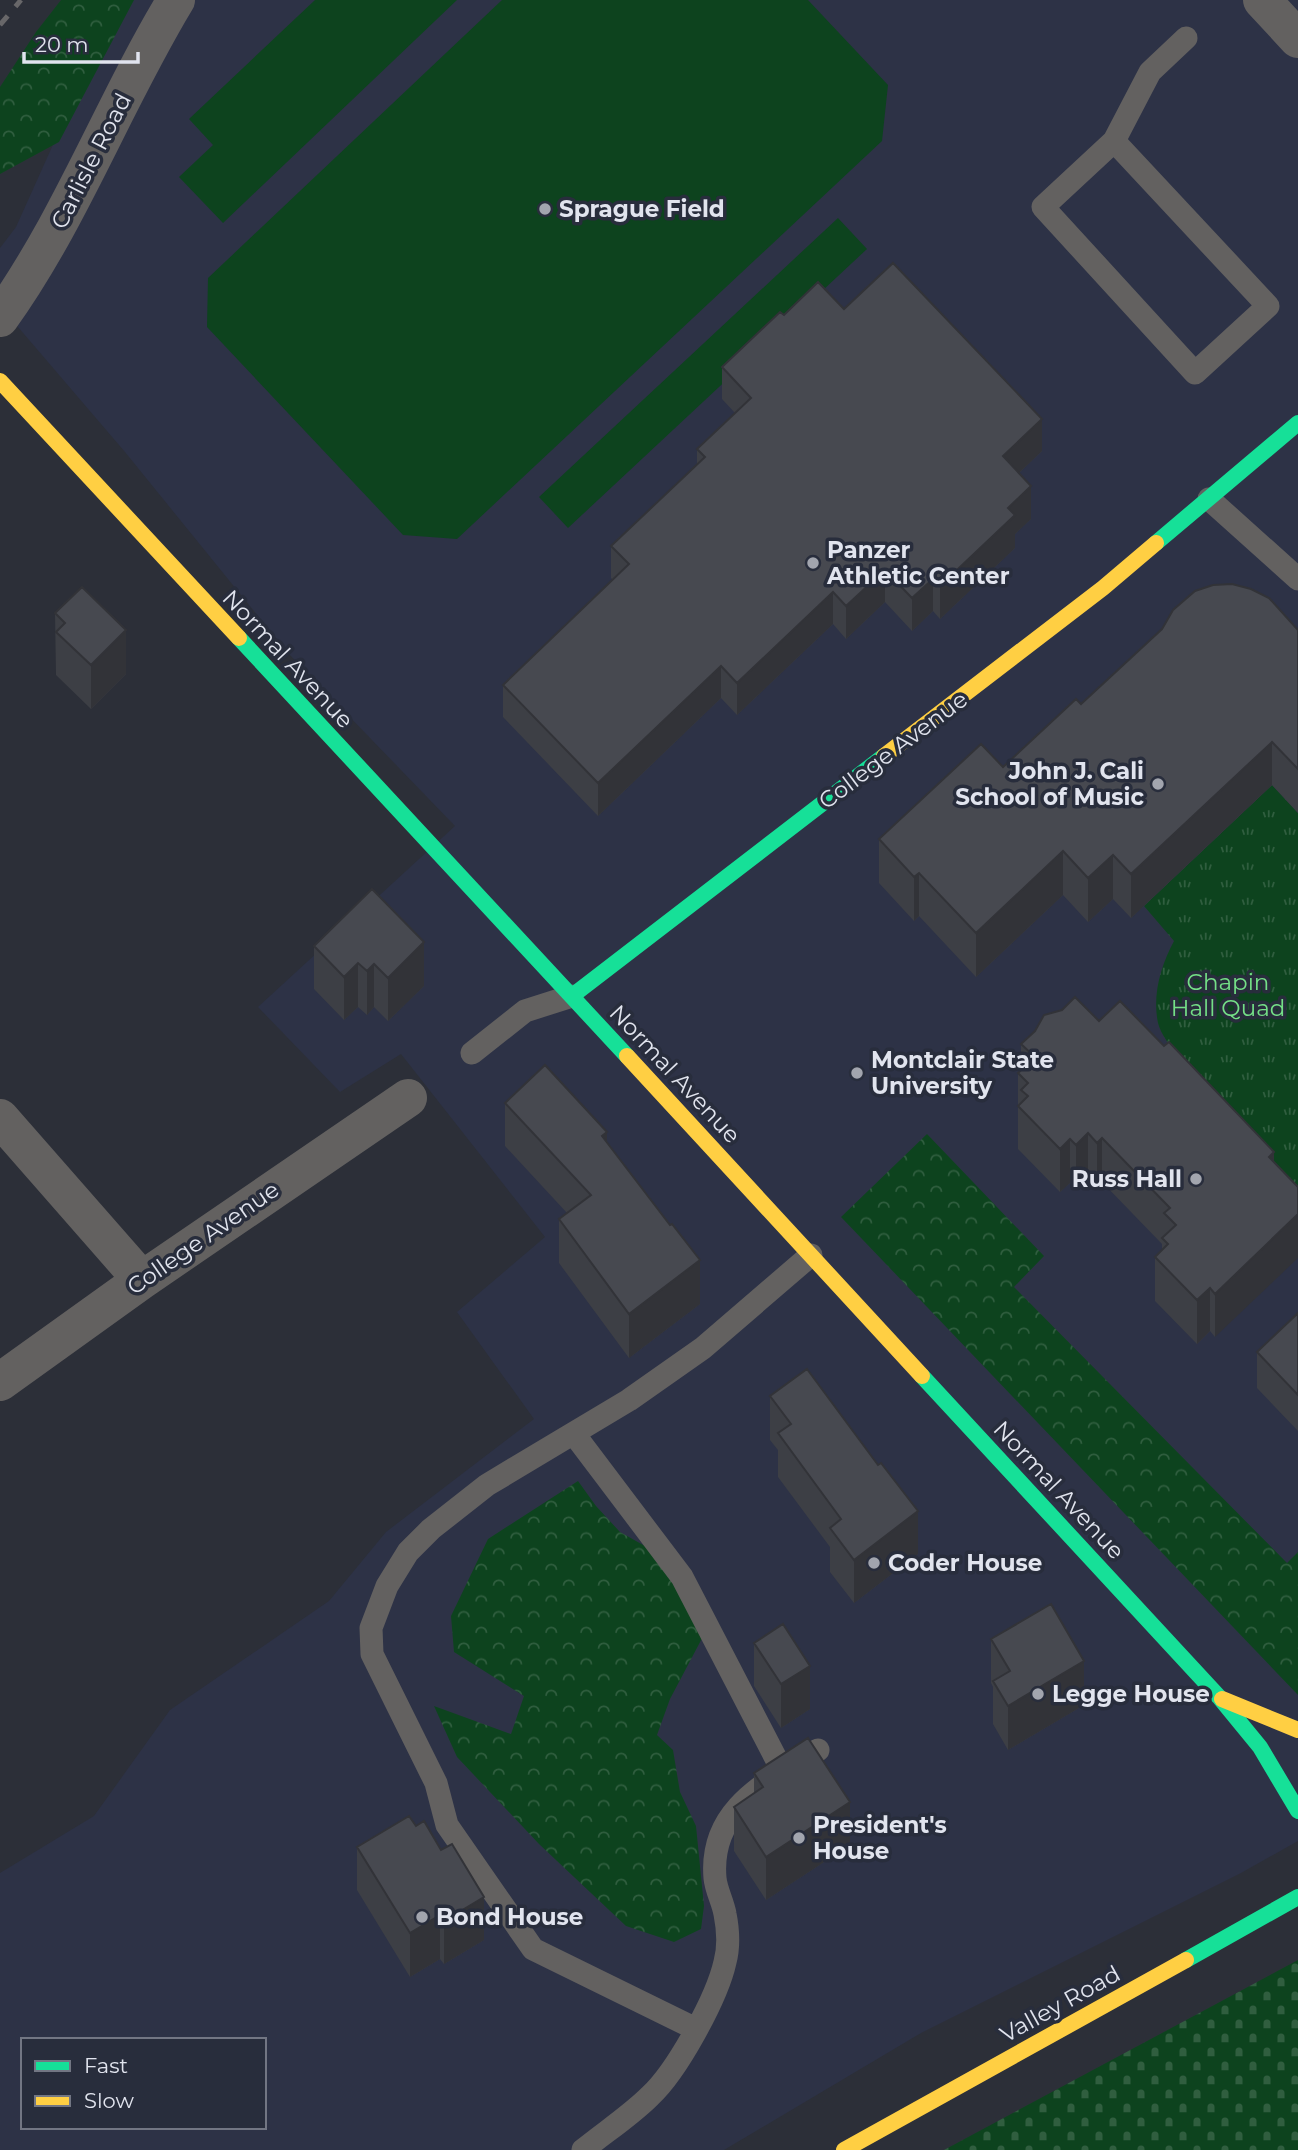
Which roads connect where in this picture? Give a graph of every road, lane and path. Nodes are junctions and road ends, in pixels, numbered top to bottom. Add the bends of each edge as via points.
1 (176, 0) edge
2 (1262, 0) edge
3 (1186, 38) dead end
4 (1298, 39) edge
5 (1114, 141) junction
6 (0, 318) edge
7 (0, 381) edge
8 (1298, 423) edge
9 (1209, 499) junction
10 (1298, 579) edge
11 (572, 996) junction
12 (472, 1053) dead end
13 (408, 1098) dead end
14 (0, 1118) edge
15 (811, 1255) junction
16 (142, 1280) junction
17 (0, 1382) edge
18 (574, 1434) junction
19 (1219, 1697) junction
20 (1298, 1730) edge
21 (818, 1750) edge
22 (783, 1772) junction
23 (1298, 1811) edge
24 (1298, 1898) edge
25 (696, 2029) junction
26 (583, 2150) edge
27 (844, 2150) edge

1 - 6 street, Carlisle Road via 61,222
2 - 4 street
3 - 5 lane via 1150,72
5 - 5 lane via 1268,306 1195,373 1043,207
7 - 11 street, Normal Avenue
8 - 9 street, College Avenue
9 - 10 lane
9 - 11 street, College Avenue via 1103,588
11 - 12 lane, College Avenue via 525,1011
11 - 15 street, Normal Avenue
13 - 16 street, College Avenue
14 - 16 street
15 - 18 lane via 704,1348
15 - 19 street, Normal Avenue
16 - 17 street, College Avenue
18 - 22 lane via 682,1577
18 - 25 lane via 487,1485 408,1552 387,1586 371,1628 372,1654 436,1783 447,1825 533,1949
19 - 20 street
19 - 23 street, Normal Avenue via 1260,1747
21 - 22 lane
22 - 25 lane via 730,1813 717,1846 715,1879 728,1942 719,1980
24 - 27 street, Valley Road
25 - 26 lane via 652,2095

